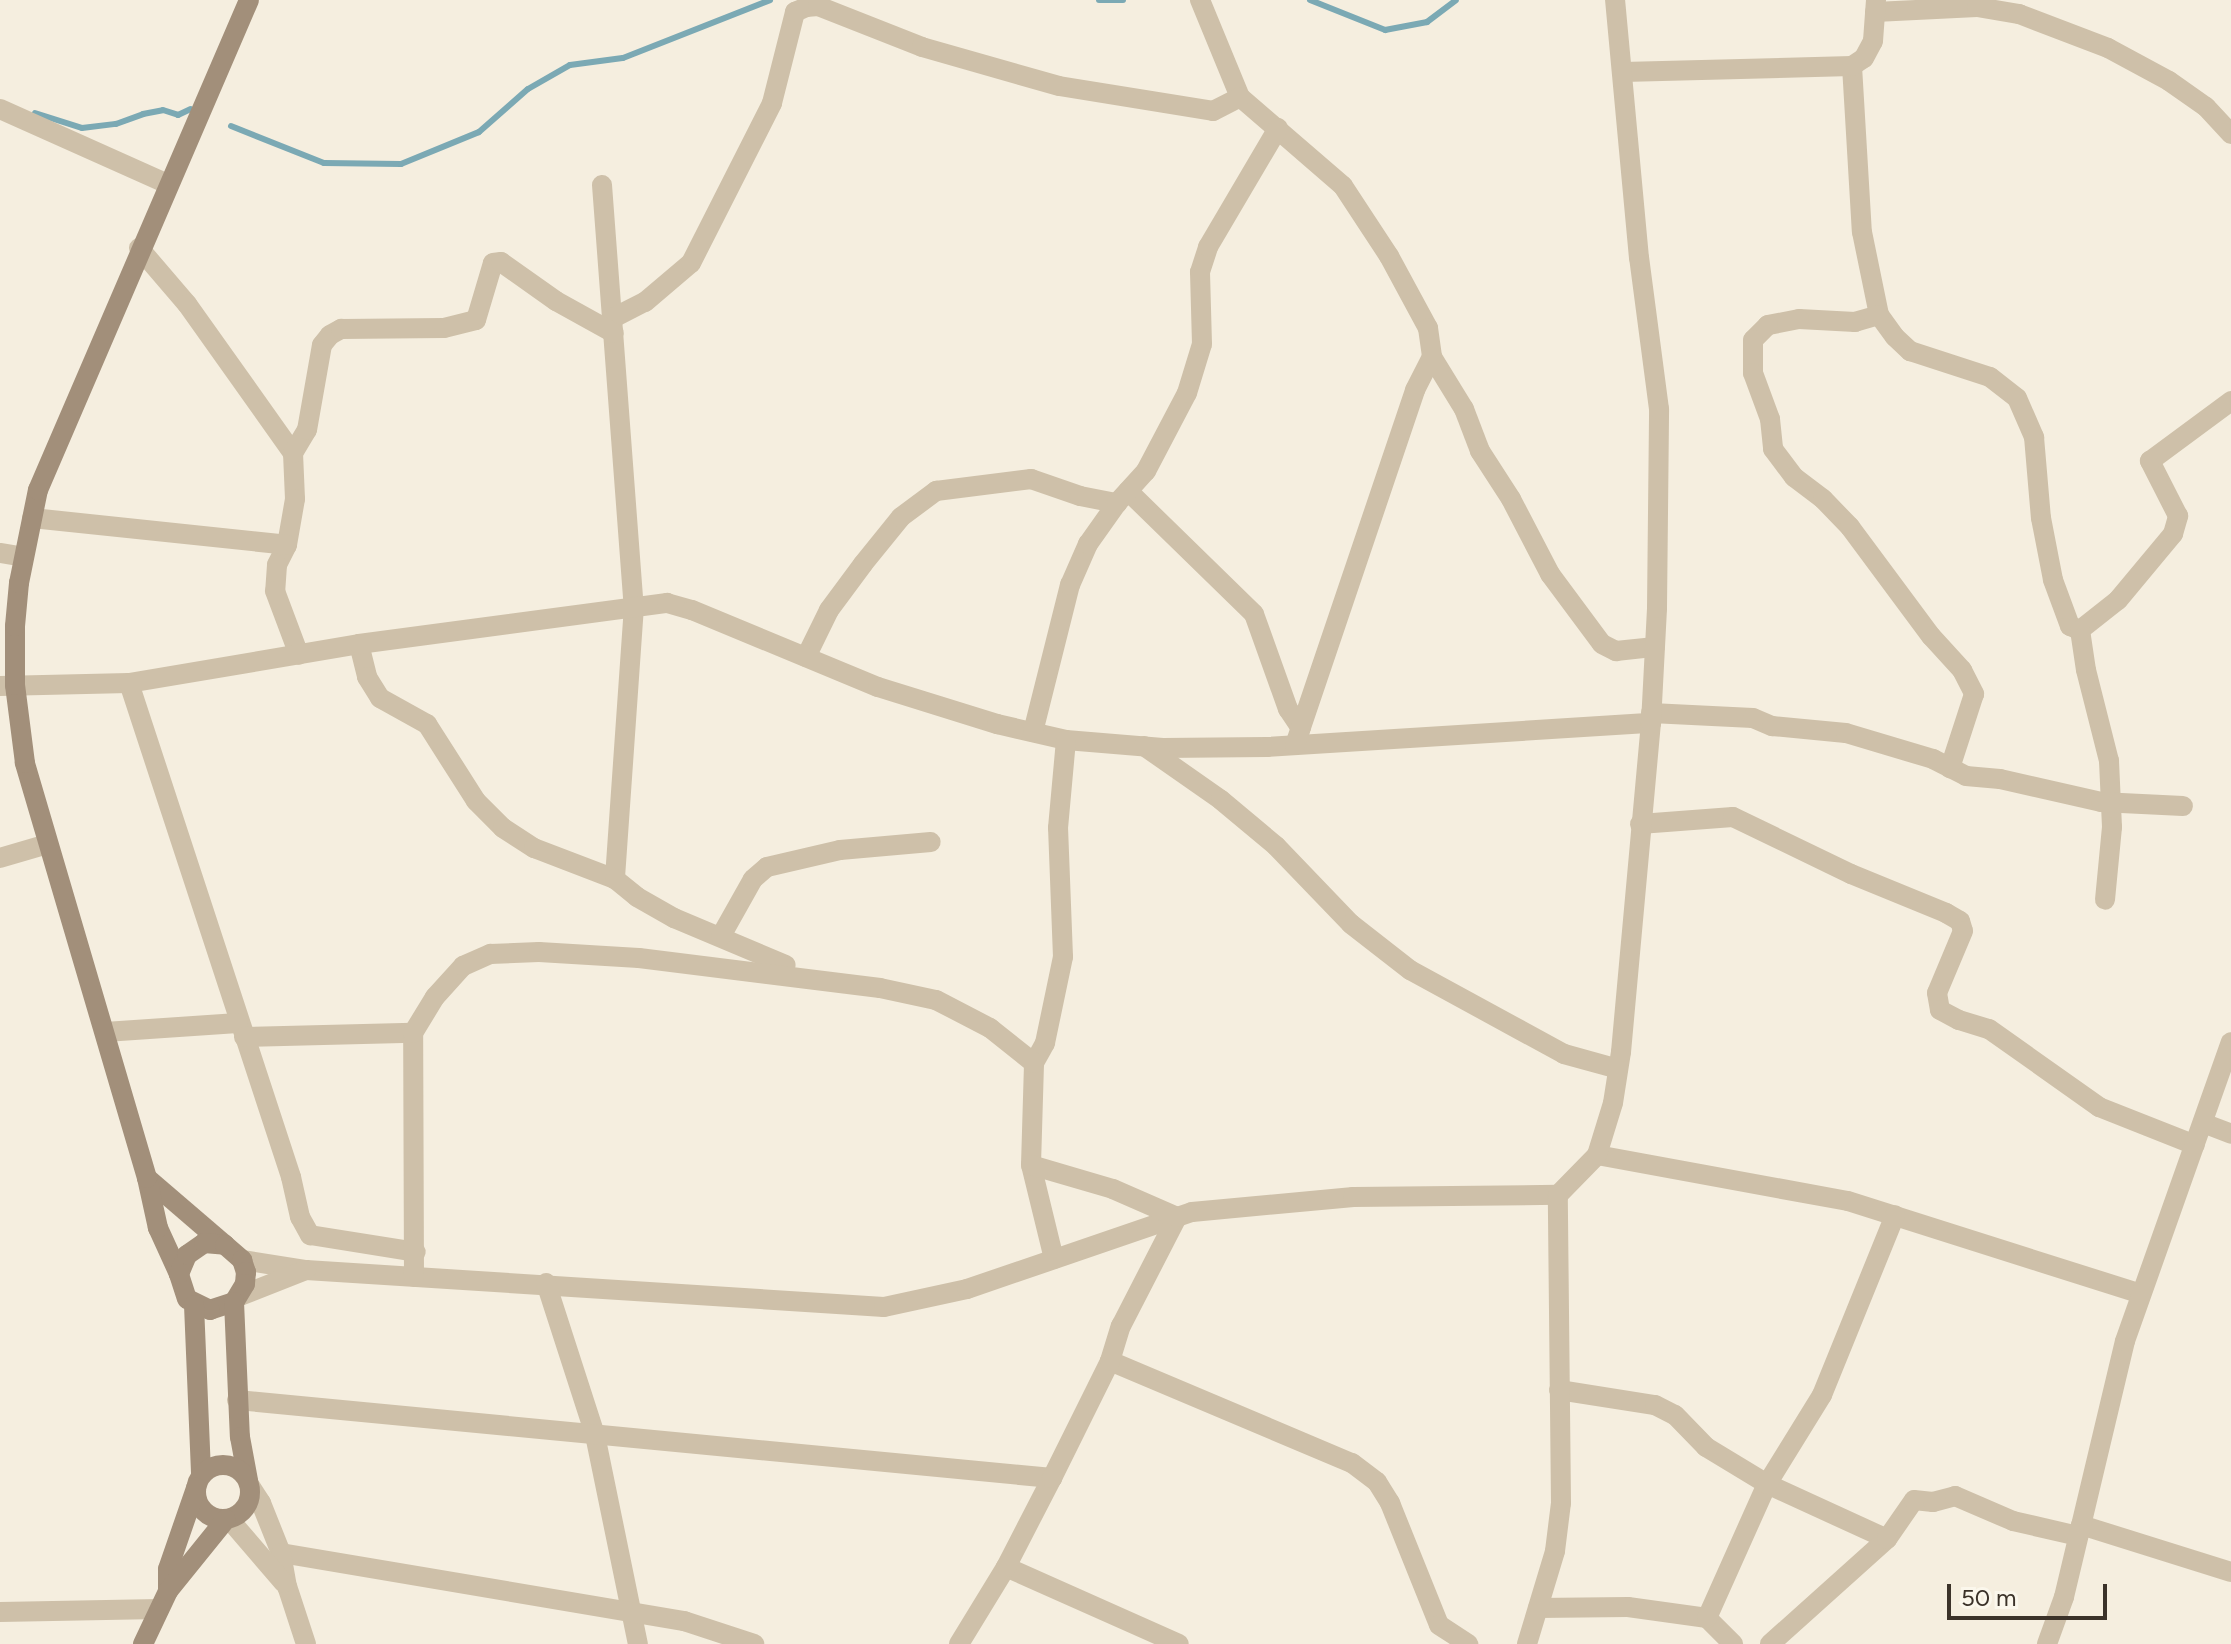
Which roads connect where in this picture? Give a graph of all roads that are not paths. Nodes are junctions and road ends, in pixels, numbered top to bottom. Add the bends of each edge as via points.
1 (249, 0) edge
2 (1200, 0) edge
3 (1615, 0) edge
4 (791, 6) edge
5 (1876, 6) edge
6 (1852, 66) junction
7 (1623, 72) junction
8 (1240, 97) junction
9 (2, 114) edge
10 (1278, 128) junction
11 (2231, 134) edge
12 (168, 184) junction
13 (602, 185) dead end
14 (139, 248) junction
15 (1879, 315) junction
16 (613, 326) junction
17 (1432, 357) junction
18 (2231, 401) edge
19 (293, 453) junction
20 (1122, 497) junction
21 (32, 518) junction
22 (287, 545) junction
23 (0, 553) edge
24 (24, 557) junction
25 (634, 606) junction
26 (2080, 630) junction
27 (359, 644) junction
28 (1655, 647) junction
29 (299, 655) junction
30 (806, 657) junction
31 (129, 683) junction
32 (8, 686) edge
33 (1651, 718) junction
34 (1033, 732) junction
35 (1298, 736) junction
36 (1066, 740) junction
37 (1144, 746) junction
38 (1950, 768) junction
39 (2113, 802) junction
40 (2183, 806) dead end
41 (1640, 824) junction
42 (931, 842) dead end
43 (48, 844) junction
44 (0, 858) edge
45 (615, 879) junction
46 (2105, 900) dead end
47 (721, 936) junction
48 (819, 978) junction
49 (241, 1030) junction
50 (105, 1032) junction
51 (413, 1033) junction
52 (2231, 1042) edge
53 (1034, 1063) junction
54 (1618, 1069) junction
55 (2203, 1123) junction
56 (2231, 1134) edge
57 (2195, 1145) junction
58 (1597, 1155) junction
59 (1031, 1165) junction
60 (147, 1178) junction
61 (1558, 1195) junction
62 (1895, 1215) junction
63 (1177, 1217) junction
64 (225, 1245) junction
65 (416, 1252) junction
66 (1054, 1259) junction
67 (242, 1260) junction
68 (306, 1270) junction
69 (179, 1274) junction
70 (414, 1277) junction
71 (546, 1283) junction
72 (2141, 1294) junction
73 (237, 1299) junction
74 (194, 1305) junction
75 (1110, 1361) junction
76 (1559, 1390) junction
77 (237, 1400) junction
78 (595, 1435) junction
79 (1052, 1478) junction
80 (199, 1479) junction
81 (249, 1483) junction
82 (1767, 1484) junction
83 (228, 1519) junction
84 (2079, 1531) junction
85 (1887, 1539) junction
86 (281, 1553) junction
87 (1006, 1567) junction
88 (2231, 1572) edge
89 (287, 1586) junction
90 (164, 1600) junction
91 (1538, 1608) junction
92 (0, 1612) edge
93 (634, 1612) junction
94 (1707, 1618) junction
95 (143, 1644) edge
96 (306, 1644) edge
97 (638, 1644) edge
98 (754, 1644) edge
99 (959, 1644) edge
100 (1179, 1644) edge
101 (1468, 1644) edge
102 (1527, 1644) edge
103 (1733, 1644) edge
104 (1770, 1644) edge
105 (2047, 1644) edge

1 - 12 main road
2 - 8 street
3 - 7 street
4 - 8 street via 818,6 922,47 1059,86 1213,111
4 - 16 street via 772,103 691,263
5 - 6 street via 1873,41 1864,58
5 - 11 street via 1977,7 2033,19 2108,48 2169,81 2206,107
6 - 7 street
6 - 15 street via 1862,232
7 - 28 street via 1659,409
8 - 10 street
9 - 12 street
10 - 17 street via 1343,186 1428,328
10 - 20 street via 1208,247 1200,272 1202,344 1187,393 1146,471
12 - 14 main road
13 - 16 street
14 - 19 street via 187,304
14 - 21 main road via 38,490
15 - 26 street via 1910,351 1990,377 2017,398 2034,437 2053,580 2070,626
15 - 38 street via 1855,322 1799,319 1768,325 1753,340 1753,373 1770,419 1773,449 1794,477 1850,527 1962,670 1974,694
16 - 19 street via 556,301 501,262 493,263 476,320 444,328 341,329 330,335 322,345 307,430
16 - 25 street
17 - 28 street via 1550,574 1582,620 1602,644 1616,651
17 - 35 street via 1415,390
18 - 26 street via 2150,461 2178,516 2173,534 2118,600
19 - 22 street via 295,499
20 - 30 street via 1080,496 1031,479 936,491 901,517 863,564 829,610
20 - 34 street via 1088,544 1070,585
20 - 35 street via 1254,614
21 - 22 street
21 - 24 main road
22 - 29 street via 277,565 275,591
23 - 24 street
24 - 32 main road
25 - 27 street
25 - 30 street via 667,603 692,610
25 - 45 street
26 - 39 street
27 - 29 street
27 - 45 street via 367,677 380,698 427,724 476,801 503,828 534,848
28 - 33 street
29 - 31 street
30 - 34 street via 878,687
31 - 32 street
31 - 49 street
32 - 43 main road
33 - 35 street
33 - 38 street via 1753,718 1772,726 1846,733
33 - 41 street
34 - 36 street
35 - 37 street
36 - 37 street
36 - 53 street via 1058,828 1063,957 1045,1043
37 - 54 street via 1276,846 1351,924 1410,970 1564,1054
38 - 39 street via 1966,776
39 - 40 street
39 - 46 street
41 - 54 street
41 - 57 street via 1733,817 1960,921 1963,931 1937,993 1940,1010 1989,1029 2099,1107
42 - 47 street via 840,850 767,867 753,879
43 - 44 street
43 - 50 main road
45 - 47 street via 674,918
47 - 48 street
48 - 51 street via 639,958 490,954 463,966
48 - 53 street via 936,1000 990,1028
49 - 50 street
49 - 51 street
49 - 65 street via 310,1235
50 - 60 main road
51 - 65 street
52 - 55 street
53 - 59 street
54 - 58 street
55 - 56 street
55 - 57 street
57 - 72 street
58 - 61 street
58 - 62 street via 1848,1201
59 - 63 street via 1113,1189
59 - 66 street
60 - 64 main road
60 - 69 main road via 158,1228
61 - 63 street via 1353,1197
61 - 76 street
62 - 72 street
62 - 82 street via 1822,1395
63 - 66 street
63 - 75 street via 1121,1326
64 - 67 main road
64 - 69 main road via 204,1243 187,1255
65 - 70 street
66 - 71 street via 967,1289 884,1307
67 - 68 street
67 - 73 main road via 246,1272
68 - 70 street
68 - 73 street
69 - 74 main road via 182,1291
70 - 71 street
71 - 78 street
72 - 84 street
73 - 74 main road via 219,1310
73 - 77 main road
74 - 80 main road
75 - 79 street
75 - 101 street via 1352,1463 1377,1482 1439,1625
76 - 82 street via 1655,1405 1675,1415 1706,1447
76 - 91 street via 1561,1503 1555,1551
77 - 78 street
77 - 81 main road
78 - 79 street
78 - 93 street
79 - 87 street
80 - 81 main road via 226,1464
80 - 83 main road via 196,1497 202,1509
80 - 90 main road via 168,1569
81 - 83 main road via 242,1512
81 - 86 street
82 - 85 street
82 - 94 street
83 - 89 street
83 - 90 main road
84 - 85 street via 2013,1521 1955,1496 1914,1500
84 - 88 street
84 - 105 street
85 - 104 street
86 - 89 street
86 - 93 street
87 - 99 street
87 - 100 street
89 - 96 street
90 - 92 street
90 - 95 main road
91 - 94 street via 1628,1607
91 - 102 street
93 - 97 street
93 - 98 street via 684,1621
94 - 103 street

